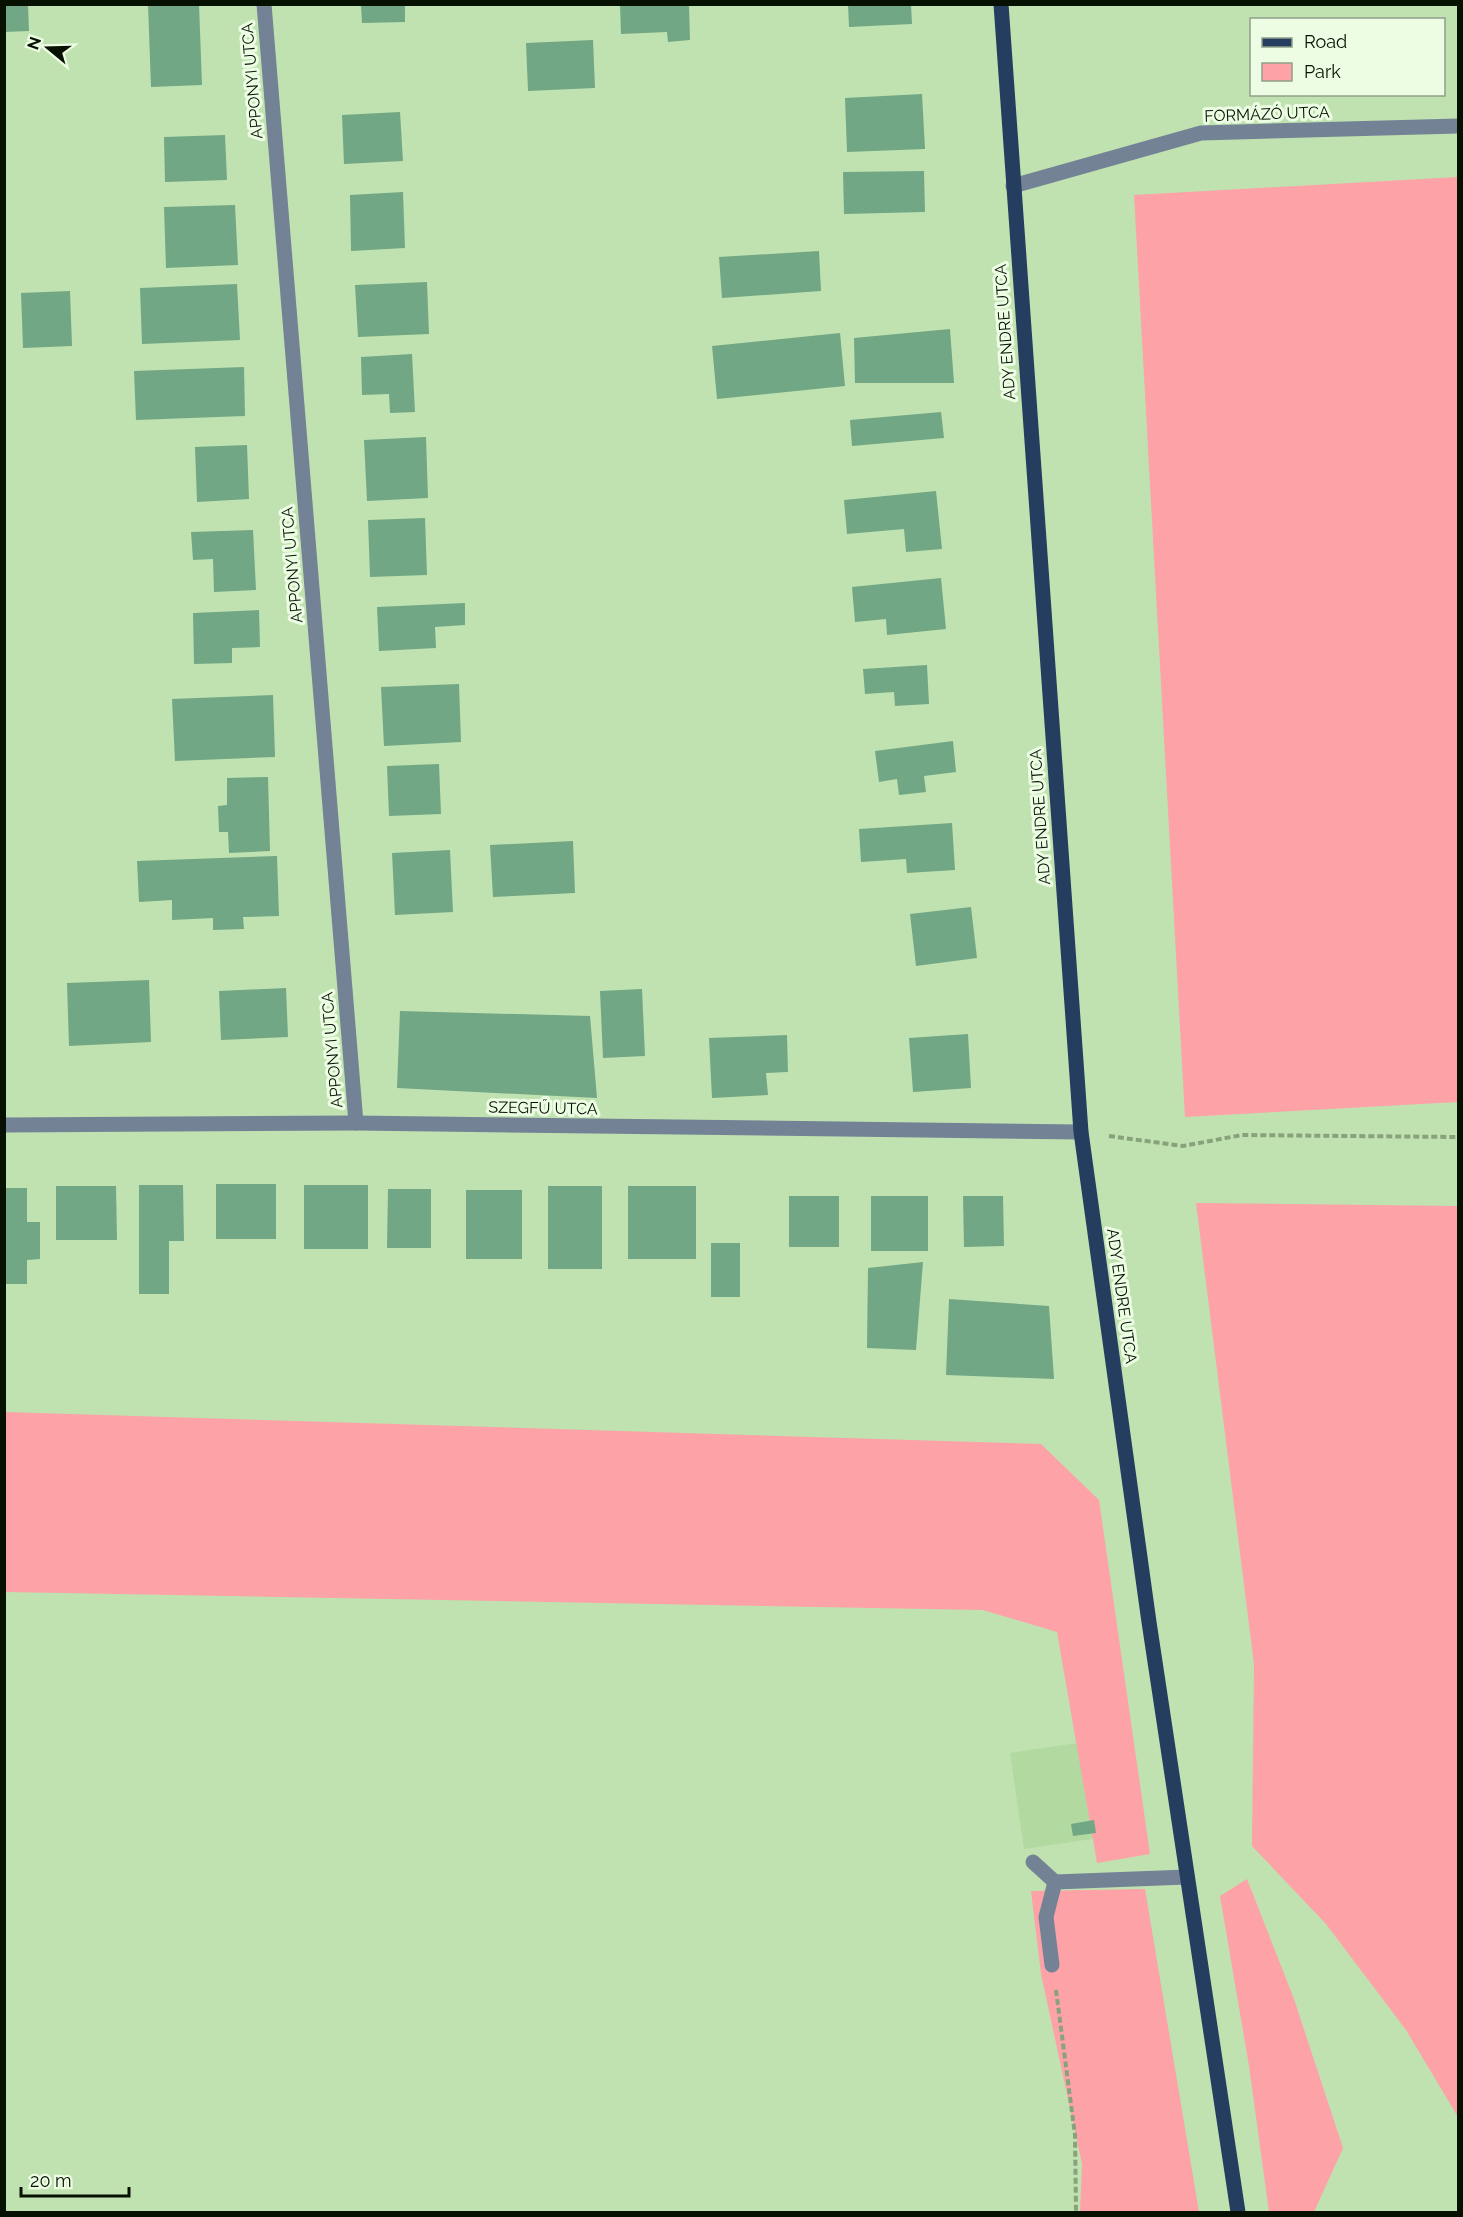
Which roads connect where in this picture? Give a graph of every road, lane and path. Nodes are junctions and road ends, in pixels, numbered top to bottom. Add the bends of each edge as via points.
1 (264, 4) edge
2 (1001, 4) edge
3 (1458, 126) edge
4 (1013, 186) junction
5 (356, 1123) junction
6 (4, 1125) edge
7 (1081, 1132) junction
8 (1458, 1137) edge
9 (1033, 1862) dead end
10 (1187, 1877) junction
11 (1055, 1882) junction
12 (1052, 1965) joint
13 (1076, 2212) edge
14 (1238, 2212) edge

1 - 5 street, APPONYI UTCA
2 - 4 main road, ADY ENDRE UTCA
3 - 4 street, FORMÁZÓ UTCA via 1201,133
4 - 7 main road, ADY ENDRE UTCA
5 - 6 street, SZEGFŰ UTCA
5 - 7 street, SZEGFŰ UTCA
7 - 8 path via 1183,1146 1242,1135
7 - 10 main road, ADY ENDRE UTCA
9 - 11 street
10 - 11 street
10 - 14 main road, ADY ENDRE UTCA
11 - 12 street via 1046,1917
12 - 13 path via 1075,2135

